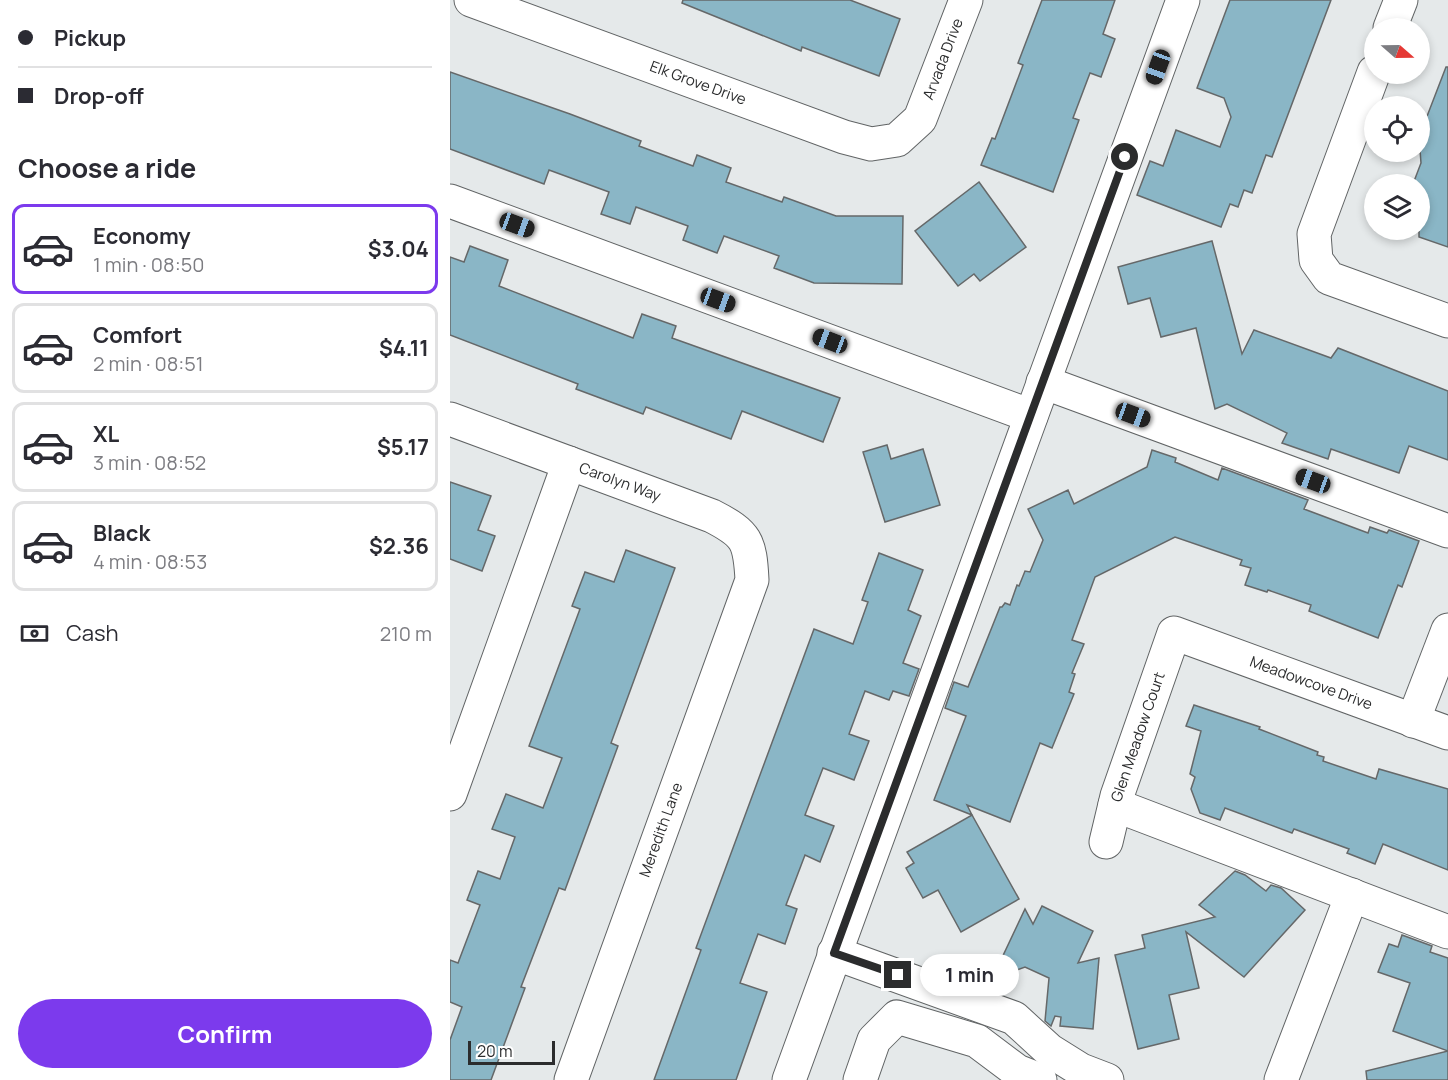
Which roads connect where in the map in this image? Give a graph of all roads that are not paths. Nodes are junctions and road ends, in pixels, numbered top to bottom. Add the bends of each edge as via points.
1 (471, 0) edge
2 (966, 0) edge
3 (1183, 0) edge
4 (1401, 0) edge
5 (1394, 18) edge
6 (1370, 84) edge
7 (920, 118) joint
8 (450, 201) edge
9 (1448, 321) edge
10 (1043, 382) junction
11 (1030, 416) junction
12 (450, 419) edge
13 (569, 463) junction
14 (1448, 531) edge
15 (752, 580) joint
16 (1448, 630) edge
17 (1174, 633) joint
18 (1413, 721) junction
19 (1448, 734) edge
20 (450, 794) edge
21 (1115, 806) junction
22 (1106, 842) dead end
23 (1352, 895) junction
24 (1448, 932) edge
25 (834, 953) junction
26 (570, 1080) edge
27 (789, 1080) edge
28 (860, 1080) edge
29 (1040, 1080) edge
30 (1107, 1080) edge
31 (1281, 1080) edge

1 - 7 street, Elk Grove Drive via 871,144 897,140
2 - 7 street, Arvada Drive
3 - 10 street
4 - 5 street
6 - 9 street via 1314,234 1316,260 1329,278
8 - 11 street
10 - 11 street
10 - 14 street
11 - 25 street
12 - 13 street, Carolyn Way
13 - 15 street, Carolyn Way via 737,529 750,551
13 - 20 street
15 - 26 street, Meredith Lane
16 - 18 street
17 - 18 street, Meadowcove Drive
17 - 21 street, Glen Meadow Court
18 - 19 street, Meadowcove Drive
21 - 22 street, Glen Meadow Court
21 - 23 street
23 - 24 street
23 - 31 street
25 - 27 street
25 - 30 street via 1014,1018 1049,1050 1081,1070
28 - 29 street via 874,1040 897,1017 977,1041 1017,1071

